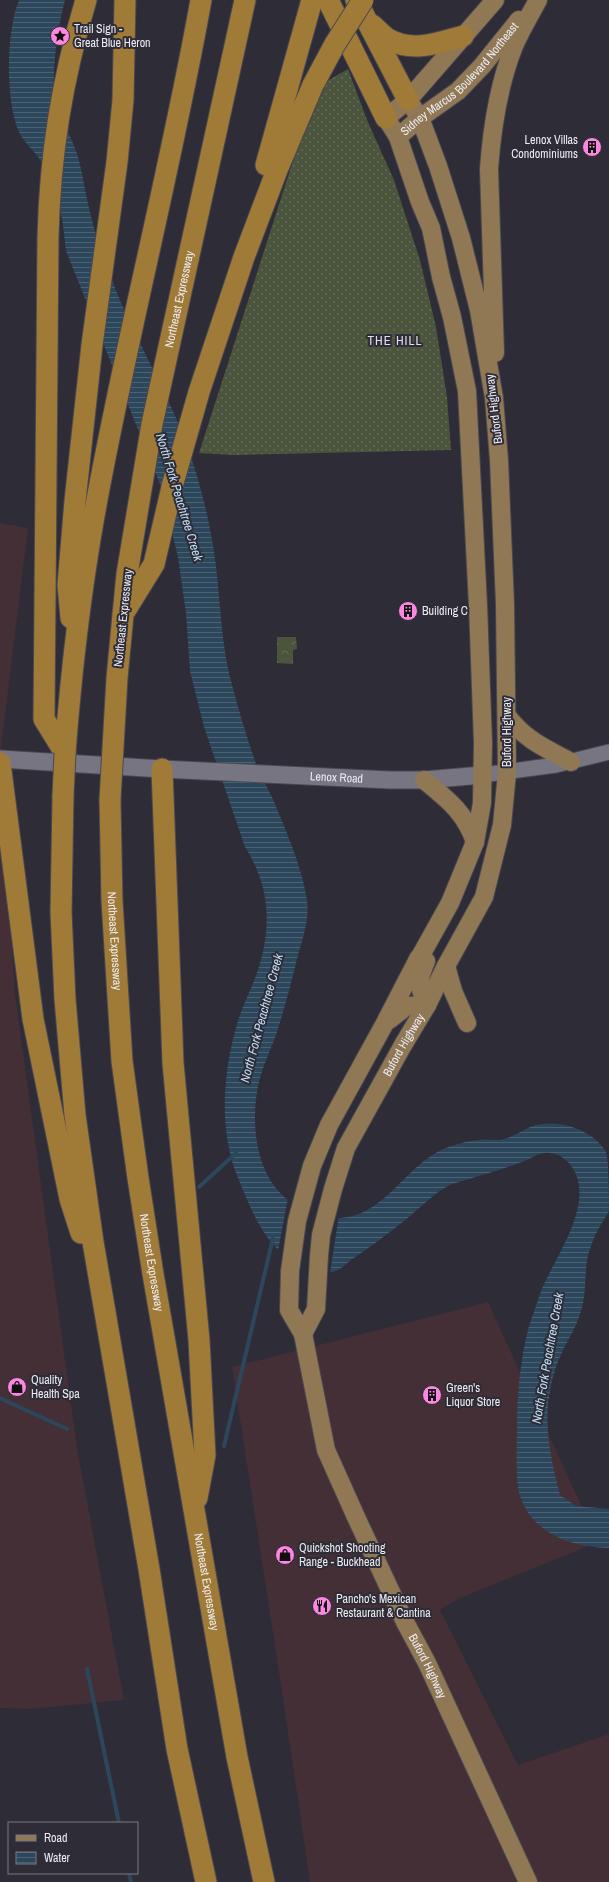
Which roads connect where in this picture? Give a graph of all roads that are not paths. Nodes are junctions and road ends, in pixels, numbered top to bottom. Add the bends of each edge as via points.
1 (86, 0) edge
2 (125, 0) edge
3 (200, 0) edge
4 (245, 0) edge
5 (312, 0) edge
6 (328, 0) edge
7 (356, 0) edge
8 (363, 0) edge
9 (495, 0) edge
10 (537, 0) edge
11 (368, 22) junction
12 (463, 36) junction
13 (408, 100) junction
14 (386, 118) junction
15 (420, 118) junction
16 (398, 137) junction
17 (244, 257) junction
18 (494, 398) junction
19 (123, 615) junction
20 (74, 656) junction
21 (506, 716) junction
22 (609, 752) edge
23 (64, 758) junction
24 (0, 759) edge
25 (571, 762) junction
26 (0, 763) edge
27 (167, 770) junction
28 (507, 773) junction
29 (482, 775) junction
30 (424, 780) junction
31 (475, 842) junction
32 (450, 903) junction
33 (446, 966) junction
34 (427, 1005) junction
35 (385, 1023) junction
36 (467, 1023) dead end
37 (101, 1293) junction
38 (303, 1334) junction
39 (195, 1512) junction
40 (206, 1882) edge
41 (264, 1882) edge
42 (528, 1882) edge

1 - 23 highway via 74,42 56,127 49,184 44,719
2 - 20 highway via 123,100 117,162 91,353 68,585
3 - 20 highway via 93,519
4 - 19 highway, Northeast Expressway via 152,424 127,574
5 - 17 highway via 265,168
6 - 14 highway
7 - 11 highway
8 - 17 highway, bridge via 313,85
9 - 12 main road, Sidney Marcus Boulevard Northeast
10 - 15 main road, Sidney Marcus Boulevard Northeast via 458,91
10 - 18 main road via 514,45 503,78 491,138 489,169 495,331
11 - 12 highway via 388,39 406,46 428,46
11 - 13 highway
12 - 13 main road, Sidney Marcus Boulevard Northeast
13 - 14 main road, Sidney Marcus Boulevard Northeast
13 - 15 main road, Buford Highway
14 - 16 main road, Buford Highway
15 - 16 main road, Sidney Marcus Boulevard Northeast
15 - 18 main road, Buford Highway via 461,238 479,310
16 - 29 main road, Buford Highway via 431,228 467,391 478,605
17 - 19 highway via 185,439 154,564
18 - 21 main road, Buford Highway via 506,604
19 - 39 highway, Northeast Expressway, bridge via 110,800 112,901 122,1061 153,1274
20 - 23 highway
21 - 25 main road via 519,732 530,740
21 - 28 main road, Buford Highway
22 - 25 street, Lenox Road
23 - 24 main road, Lenox Road
23 - 27 main road, Lenox Road
23 - 37 highway, bridge via 61,912 66,1006 75,1116
25 - 28 street, Lenox Road
26 - 37 highway via 33,1019 70,1199
27 - 30 main road, Lenox Road
27 - 39 highway via 173,1063 198,1340 205,1455
28 - 29 street, Lenox Road
28 - 33 main road, Buford Highway via 502,825 484,897
29 - 30 main road, Lenox Road
29 - 31 main road, Buford Highway via 482,800
30 - 31 main road via 456,807 467,821
31 - 32 main road, Buford Highway
32 - 34 main road via 448,919 420,977 419,986
32 - 35 main road, Buford Highway
33 - 34 main road, Buford Highway
33 - 36 main road via 452,991
34 - 35 main road via 407,1006
34 - 38 main road, Buford Highway via 346,1148 321,1235 316,1309
35 - 38 main road, Buford Highway via 322,1140 298,1214 289,1310
37 - 40 highway via 177,1749
38 - 42 main road, Buford Highway via 326,1450
39 - 41 highway, Northeast Expressway via 236,1757

